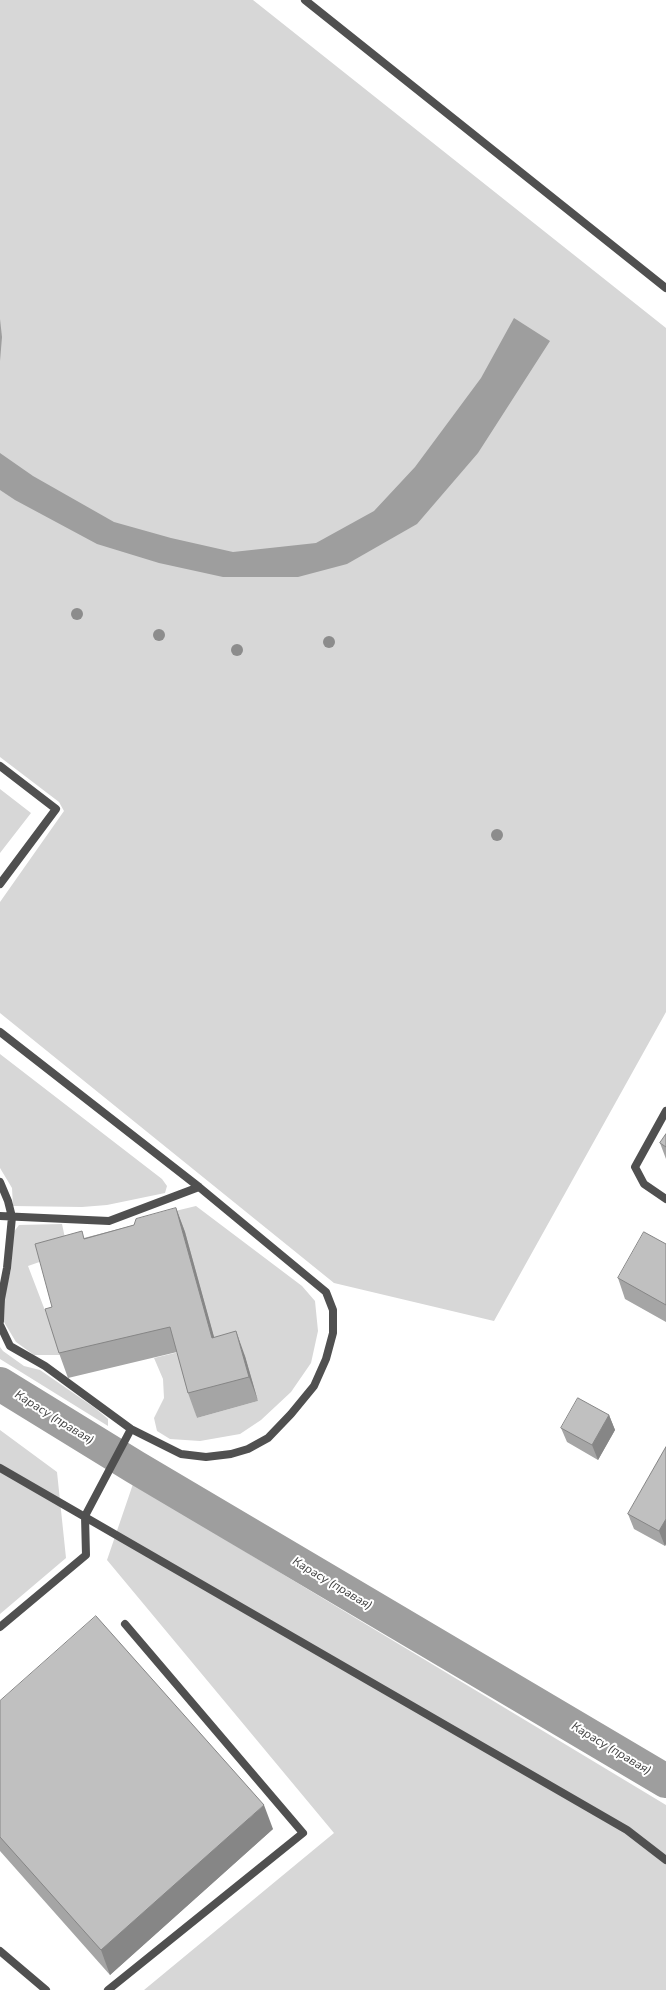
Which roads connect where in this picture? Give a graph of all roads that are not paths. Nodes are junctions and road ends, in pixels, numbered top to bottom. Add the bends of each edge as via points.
1 (305, 0) edge
2 (666, 288) edge
3 (0, 766) edge
4 (0, 884) edge
5 (0, 1032) edge
6 (666, 1111) edge
7 (0, 1182) edge
8 (199, 1186) junction
9 (666, 1199) edge
10 (0, 1216) edge
11 (12, 1217) junction
12 (0, 1321) edge
13 (0, 1325) edge
14 (131, 1429) junction
15 (0, 1468) edge
16 (86, 1514) junction
17 (125, 1624) dead end
18 (0, 1627) edge
19 (666, 1860) edge
20 (0, 1951) edge
21 (46, 1990) edge
22 (108, 1990) edge

1 - 2 street
3 - 4 street via 56,810
5 - 8 street
6 - 9 street via 635,1167 644,1184
7 - 11 street
8 - 11 street via 109,1222
8 - 14 street via 326,1292 333,1310 333,1333 326,1359 314,1386 291,1414 268,1438 248,1449 206,1457 182,1454
10 - 11 street
11 - 12 street
13 - 14 street via 10,1346 45,1366
14 - 16 street
15 - 16 street
16 - 18 street via 86,1555
16 - 19 street via 627,1830
17 - 22 street via 303,1833
20 - 21 street

